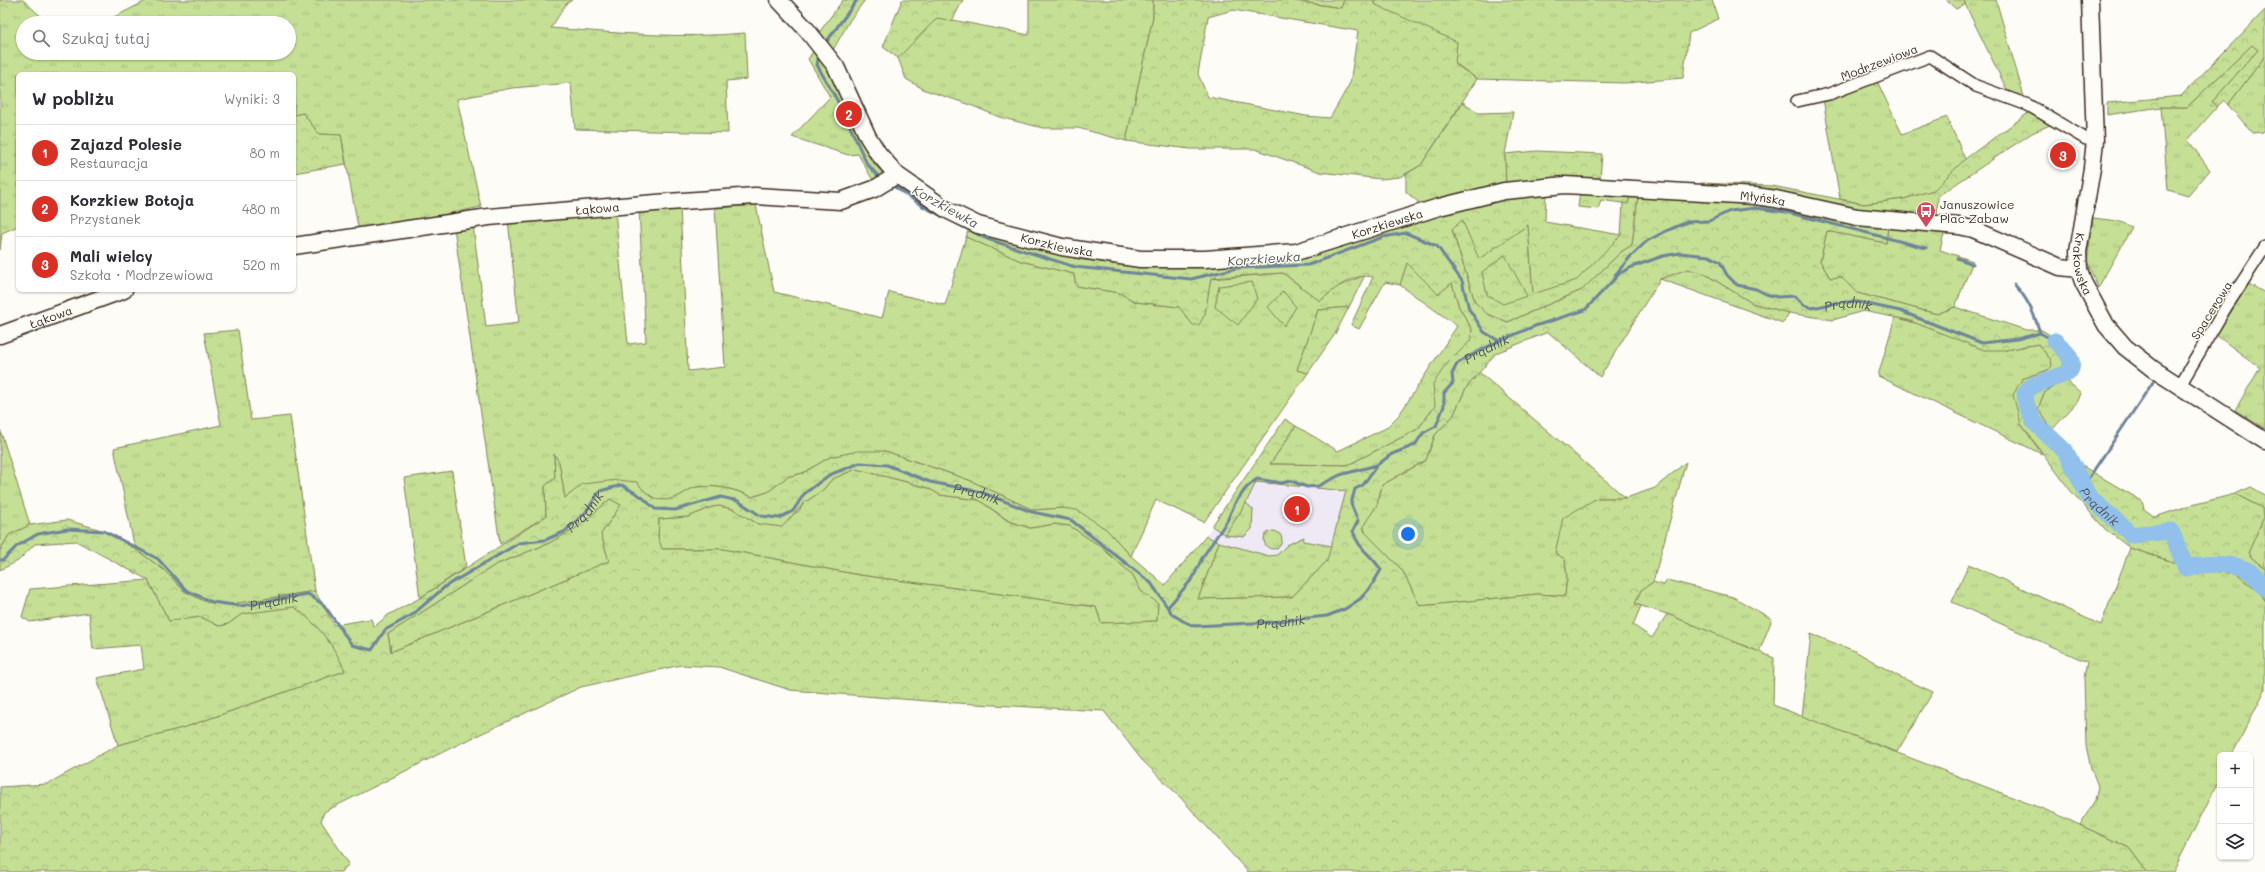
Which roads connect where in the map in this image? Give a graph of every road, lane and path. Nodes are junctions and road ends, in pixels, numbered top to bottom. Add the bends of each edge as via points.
1 (779, 0) edge
2 (2090, 0) edge
3 (1797, 101) dead end
4 (2095, 141) junction
5 (897, 175) junction
6 (1439, 207) joint
7 (296, 246) edge
8 (2265, 247) edge
9 (2079, 269) junction
10 (118, 292) edge
11 (0, 335) edge
12 (2180, 387) junction
13 (2265, 441) edge

1 - 5 street, Korzkiewska via 836,67 868,138
2 - 4 street, Krakowska
3 - 4 street, Modrzewiowa via 1829,94 1930,56 1976,86 2028,105 2086,139
4 - 9 street, Krakowska via 2079,246
5 - 6 street, Korzkiewska via 948,210 978,225 1062,247 1140,258 1205,259 1296,252
5 - 7 street, Łąkowa via 874,189 841,201 755,196 668,202 489,217
6 - 9 street, Młyńska via 1504,191 1565,185 1755,196 1857,217 1973,229 2060,267
8 - 12 street, Spacerowa via 2226,307
9 - 12 street, Krakowska via 2091,300 2115,337 2146,364
10 - 11 street, Łąkowa
12 - 13 street, Krakowska

